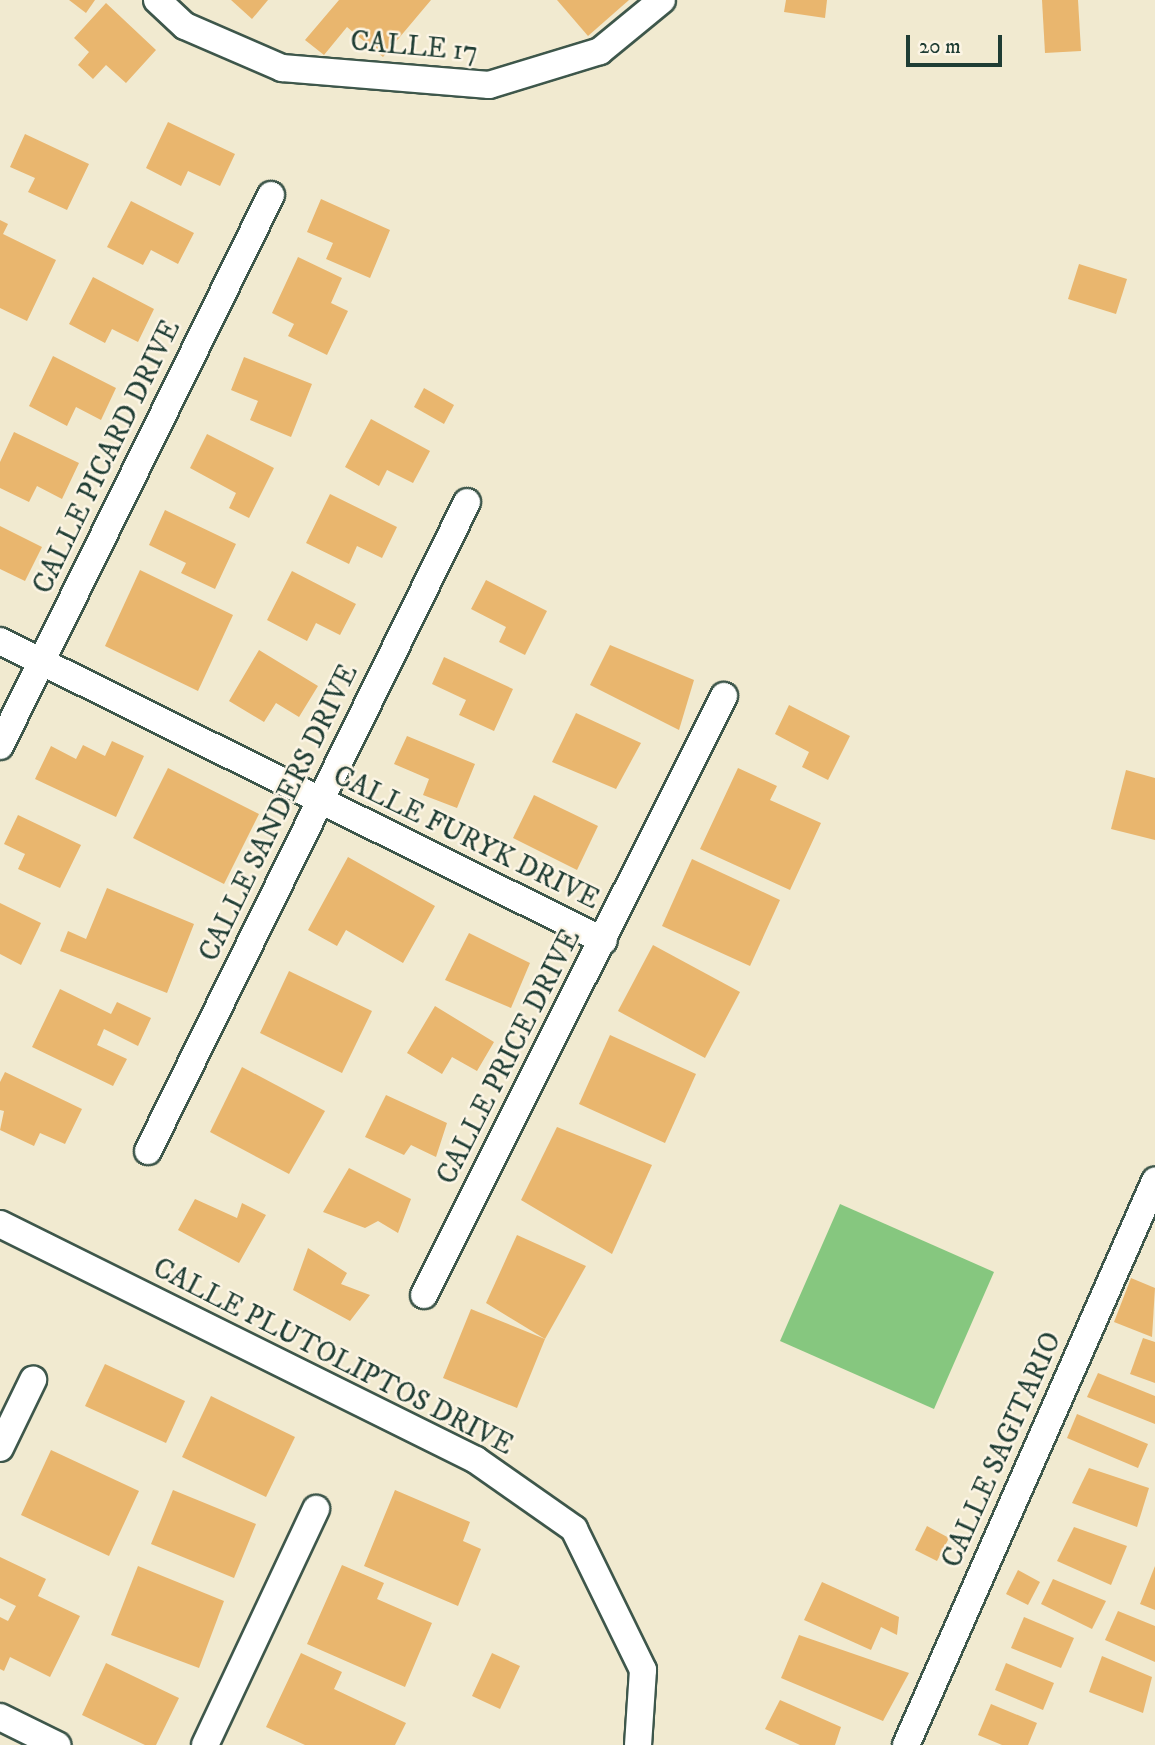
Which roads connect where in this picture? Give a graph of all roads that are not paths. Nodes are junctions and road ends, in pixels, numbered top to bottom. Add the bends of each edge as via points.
1 (157, 0) edge
2 (662, 0) edge
3 (271, 195) dead end
4 (467, 502) dead end
5 (0, 641) edge
6 (42, 662) junction
7 (724, 696) dead end
8 (0, 747) edge
9 (320, 800) junction
10 (604, 941) junction
11 (148, 1151) dead end
12 (1155, 1181) edge
13 (0, 1224) edge
14 (424, 1295) dead end
15 (33, 1380) dead end
16 (0, 1448) edge
17 (316, 1509) dead end
18 (0, 1717) edge
19 (57, 1745) edge
20 (205, 1745) edge
21 (638, 1745) edge
22 (906, 1745) edge

1 - 2 street, CALLE 17 via 185,26 282,68 489,85 600,51
3 - 6 street, CALLE PICARD DRIVE
4 - 9 street, CALLE SANDERS DRIVE
5 - 6 street, CALLE FURYK DRIVE
6 - 8 street, CALLE PICARD DRIVE
6 - 9 street, CALLE FURYK DRIVE
7 - 10 street, CALLE PRICE DRIVE
9 - 10 street, CALLE FURYK DRIVE
9 - 11 street, CALLE SANDERS DRIVE
10 - 14 street, CALLE PRICE DRIVE
12 - 22 street, CALLE SAGITARIO
13 - 21 street, CALLE PLUTOLIPTOS DRIVE via 476,1460 574,1529 643,1670
15 - 16 street
17 - 20 street
18 - 19 street

